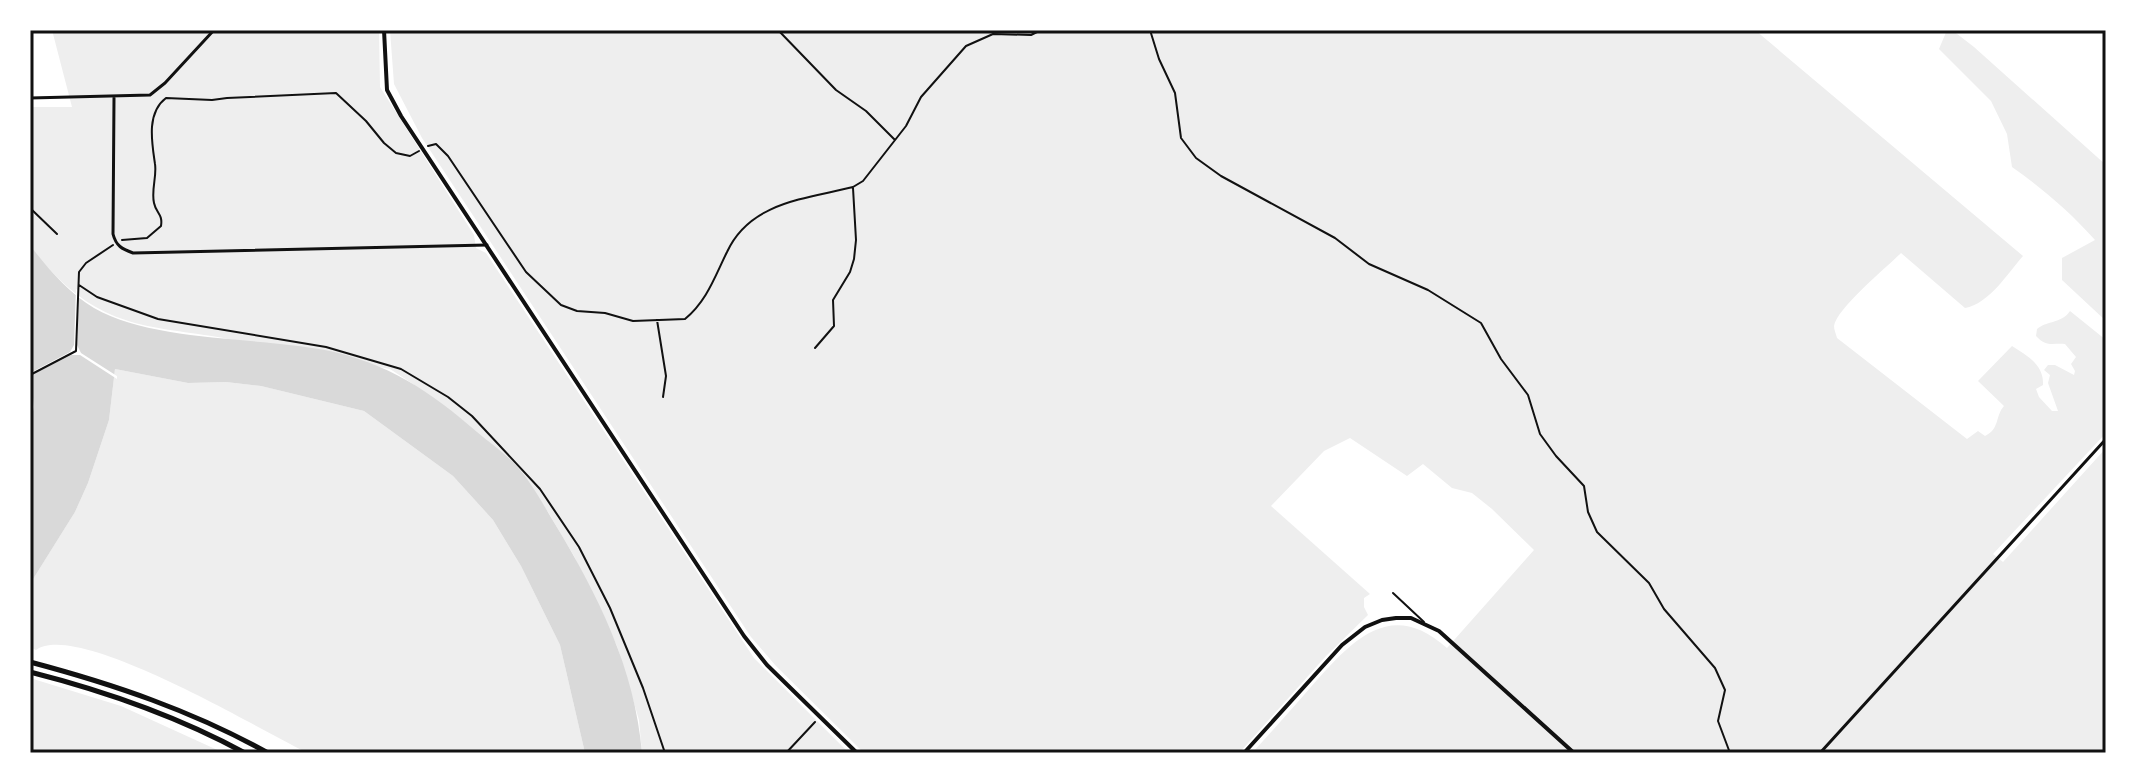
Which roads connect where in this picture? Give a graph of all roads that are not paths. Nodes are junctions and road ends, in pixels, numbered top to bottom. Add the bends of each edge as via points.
1 (214, 30) edge
2 (384, 30) edge
3 (30, 98) edge
4 (114, 98) junction
5 (487, 245) junction
6 (2106, 439) edge
7 (1393, 593) dead end
8 (1425, 623) junction
9 (30, 662) edge
10 (30, 672) edge
11 (245, 753) edge
12 (268, 753) edge
13 (857, 753) edge
14 (1244, 753) edge
15 (1574, 753) edge
16 (1820, 753) edge

1 - 4 street via 156,92
2 - 5 street via 387,90
3 - 4 street
4 - 5 street via 113,234 116,243 133,253
5 - 13 street via 744,636
6 - 16 street
7 - 8 lane
8 - 14 street via 1411,618 1382,620 1355,635
8 - 15 street via 1454,642
9 - 12 highway via 148,698
10 - 11 highway via 153,710

